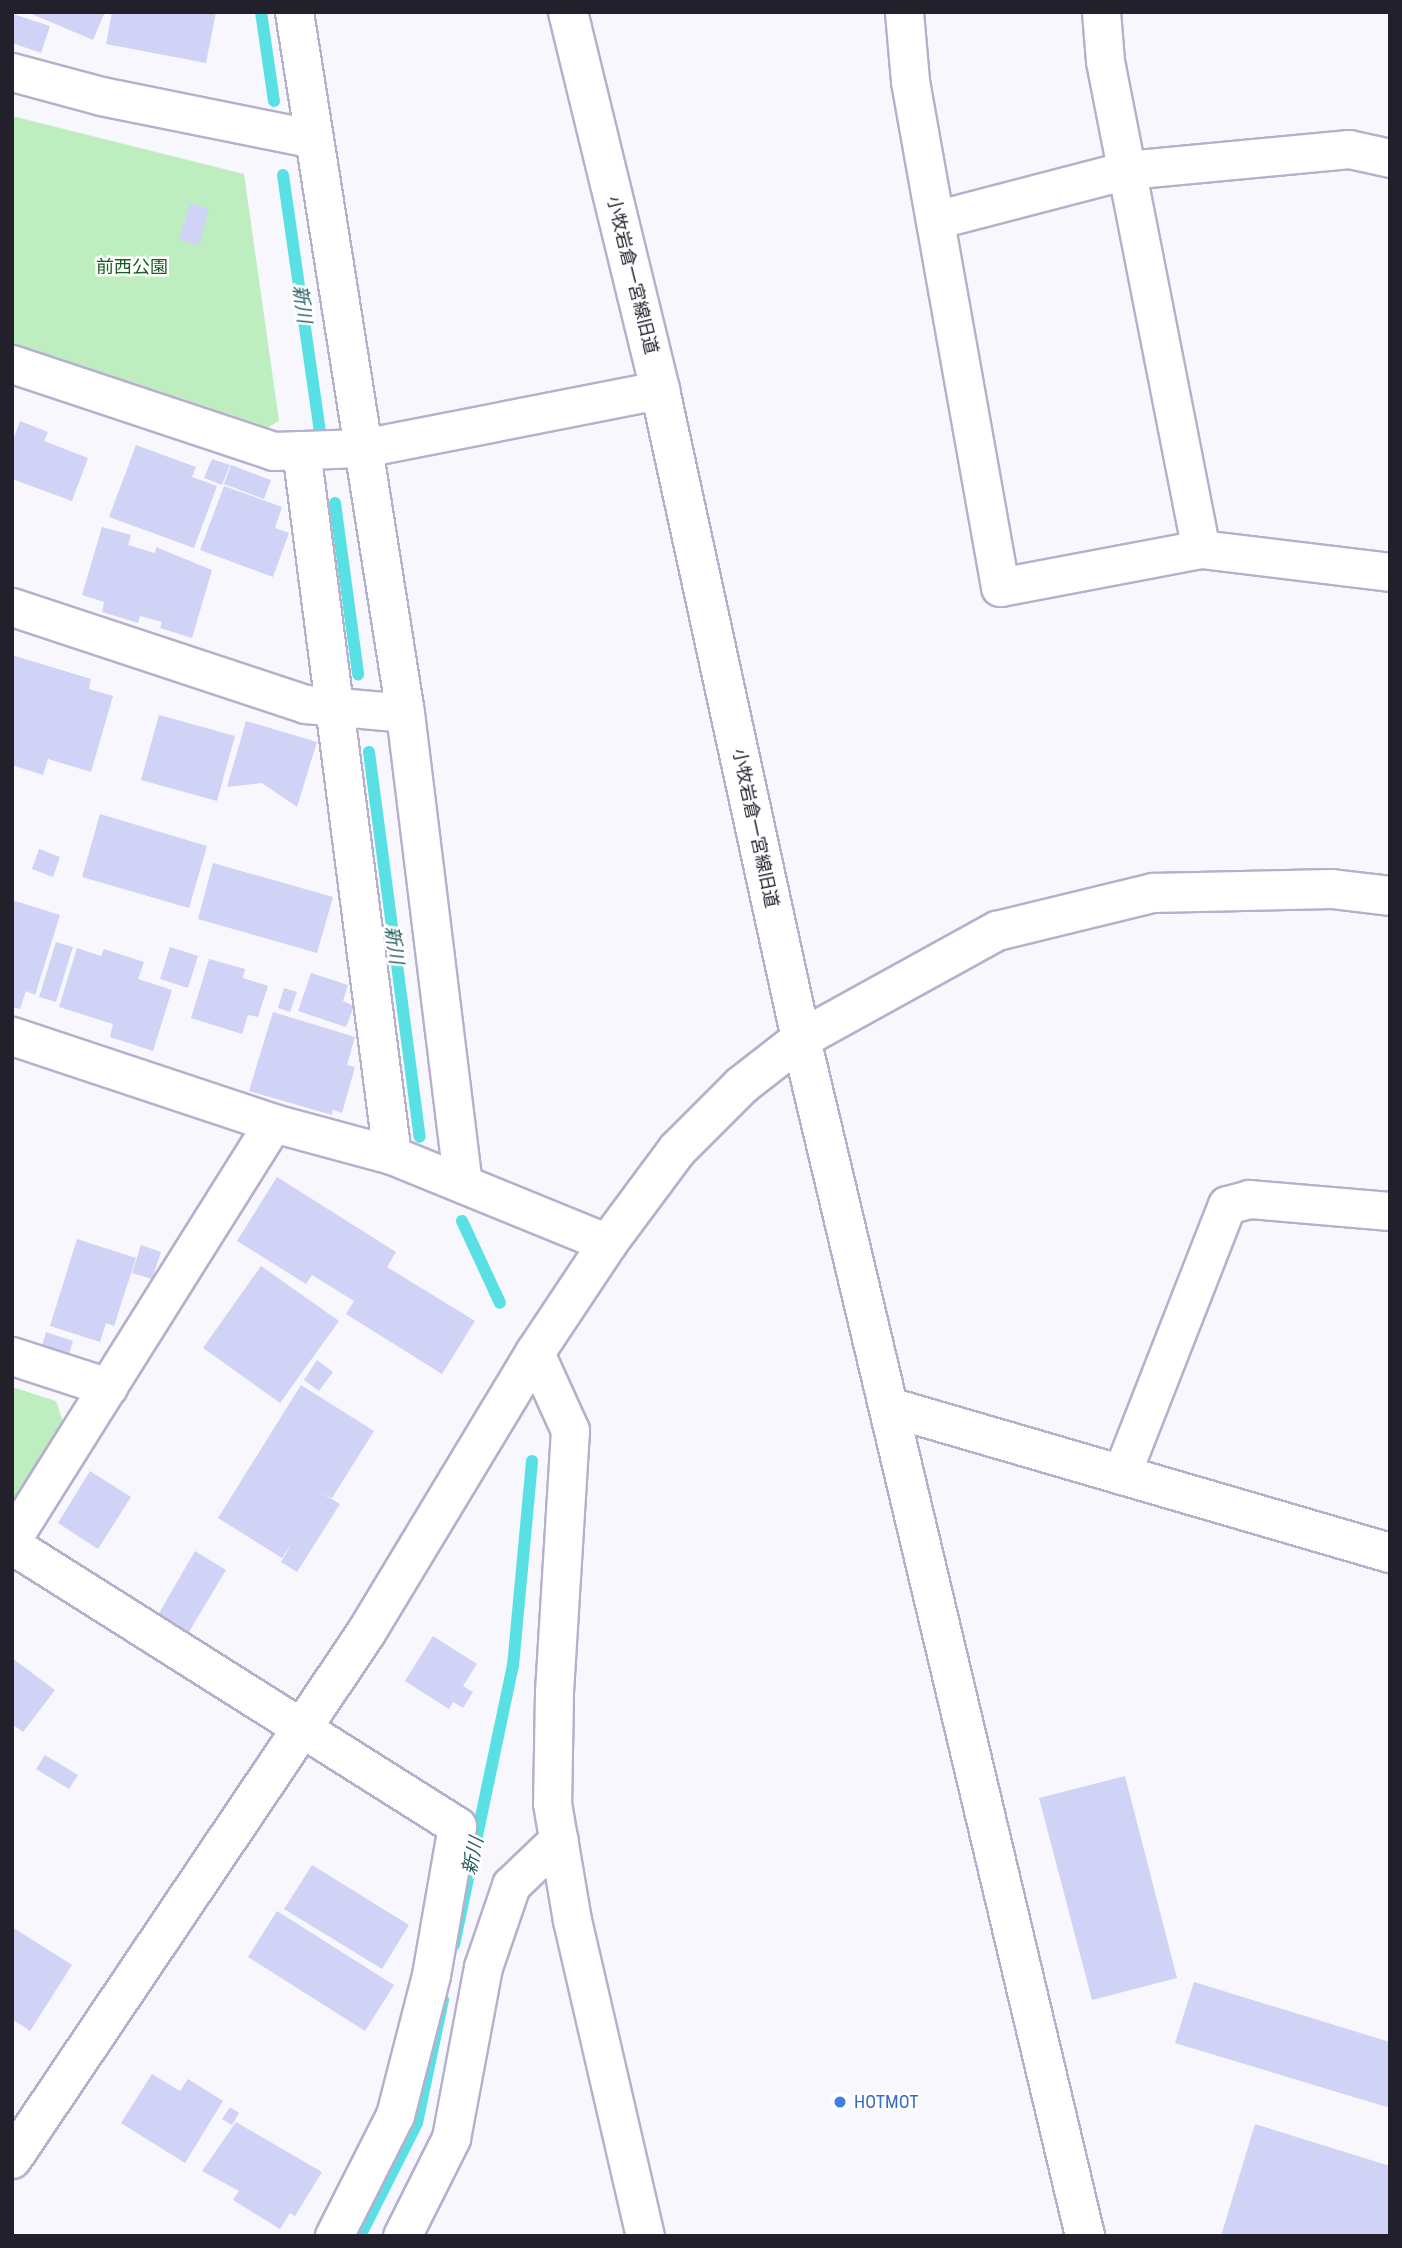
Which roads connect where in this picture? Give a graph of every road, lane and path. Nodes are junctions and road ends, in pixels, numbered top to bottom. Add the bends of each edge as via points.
1 (294, 12) edge
2 (568, 12) edge
3 (904, 12) edge
4 (1101, 12) edge
5 (12, 72) edge
6 (314, 139) junction
7 (1390, 158) edge
8 (1126, 170) junction
9 (935, 220) junction
10 (12, 364) edge
11 (660, 390) junction
12 (363, 448) junction
13 (301, 450) junction
14 (1201, 549) junction
15 (1390, 572) edge
16 (12, 607) edge
17 (337, 707) junction
18 (405, 713) junction
19 (1390, 896) edge
20 (12, 1036) edge
21 (801, 1039) junction
22 (273, 1123) junction
23 (392, 1155) junction
24 (463, 1183) junction
25 (1390, 1211) edge
26 (608, 1242) junction
27 (535, 1353) junction
28 (12, 1356) edge
29 (108, 1387) junction
30 (889, 1407) junction
31 (1121, 1475) junction
32 (12, 1539) edge
33 (12, 1545) edge
34 (1390, 1553) edge
35 (301, 1730) junction
36 (559, 1839) junction
37 (12, 2159) edge
38 (334, 2236) edge
39 (402, 2236) edge
40 (645, 2236) edge
41 (1085, 2236) edge

1 - 6 street
2 - 11 street, 小牧岩倉一宮線旧道
3 - 9 street via 910,81
4 - 8 street
5 - 6 street via 101,96
6 - 12 street
7 - 8 street via 1349,149
8 - 9 street
8 - 14 street
9 - 14 street via 1000,587
10 - 13 street via 273,451
11 - 12 street
11 - 21 street, 小牧岩倉一宮線旧道
12 - 13 street
12 - 18 street
13 - 17 street
14 - 15 street
16 - 17 street via 305,704
17 - 18 street
17 - 23 street
18 - 24 street
19 - 21 street via 1332,889 1153,893 1127,899 997,931
20 - 22 street
21 - 26 street via 742,1085 677,1150
21 - 30 street, 小牧岩倉一宮線旧道
22 - 23 street
22 - 29 street
23 - 24 street
24 - 26 street
25 - 31 street via 1249,1199 1227,1205
26 - 27 street
27 - 35 street via 366,1633
27 - 36 street via 570,1430 554,1693 552,1803
28 - 29 street
29 - 32 street
30 - 31 street
30 - 41 street, 小牧岩倉一宮線旧道
31 - 34 street
33 - 35 street
35 - 37 street
35 - 38 street via 457,1826 431,1975 395,2115
36 - 39 street via 511,1885 483,1967 452,2138
36 - 40 street via 572,1920

